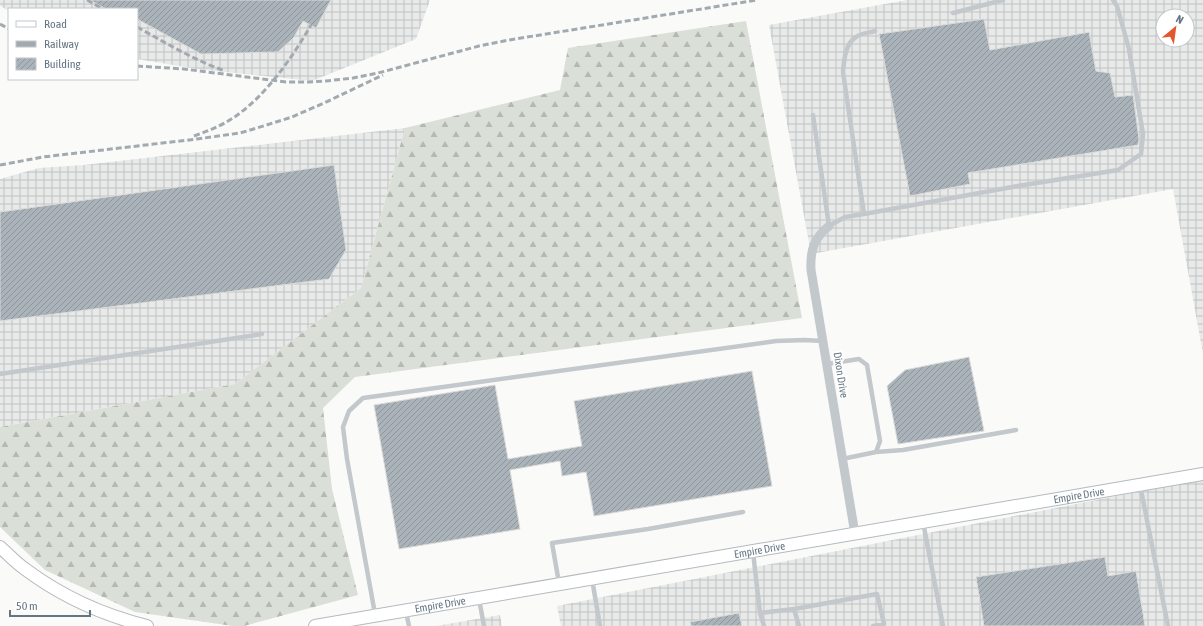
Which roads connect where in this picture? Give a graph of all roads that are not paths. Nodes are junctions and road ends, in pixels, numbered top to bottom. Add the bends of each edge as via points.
1 (1003, 0) edge
2 (1113, 0) edge
3 (953, 13) dead end
4 (875, 31) dead end
5 (813, 115) dead end
6 (864, 214) junction
7 (829, 226) junction
8 (262, 334) dead end
9 (823, 341) junction
10 (827, 364) junction
11 (0, 374) edge
12 (1016, 430) dead end
13 (876, 452) junction
14 (842, 459) junction
15 (1203, 474) edge
16 (1140, 485) junction
17 (743, 512) dead end
18 (923, 522) junction
19 (855, 534) junction
20 (0, 547) edge
21 (752, 552) junction
22 (592, 580) junction
23 (559, 585) junction
24 (479, 599) junction
25 (794, 609) junction
26 (406, 611) junction
27 (760, 613) junction
28 (375, 616) junction
29 (142, 625) edge
30 (316, 626) edge
31 (409, 626) edge
32 (484, 626) edge
33 (600, 626) edge
34 (764, 626) edge
35 (799, 626) edge
36 (873, 626) edge
37 (943, 626) edge
38 (1168, 626) edge

1 - 3 lane
2 - 6 lane via 1118,6 1129,49 1143,134 1141,154 1118,170
4 - 6 lane via 856,36 844,57 843,72
5 - 7 lane
6 - 7 lane via 845,218
7 - 9 street, Dixon Drive via 817,238 810,258
8 - 11 lane
9 - 10 street, Dixon Drive
9 - 28 lane via 776,341 363,398 349,411 343,427
10 - 13 lane via 859,359 867,365 880,441
10 - 14 street, Dixon Drive
12 - 13 lane via 903,450
13 - 14 lane
14 - 19 street, Dixon Drive
15 - 16 street, Empire Drive
16 - 18 street, Empire Drive
16 - 38 lane
17 - 23 lane via 648,530 552,543
18 - 19 street, Empire Drive
18 - 37 lane
19 - 21 street, Empire Drive
20 - 29 street via 50,586 120,619
21 - 22 street, Empire Drive
21 - 27 lane
22 - 23 street, Empire Drive
22 - 33 lane
23 - 24 street, Empire Drive
24 - 26 street, Empire Drive
24 - 32 lane
25 - 27 lane
25 - 35 lane
25 - 36 lane via 877,594 884,624
26 - 28 street, Empire Drive
26 - 31 lane
27 - 34 lane
28 - 30 street, Empire Drive

